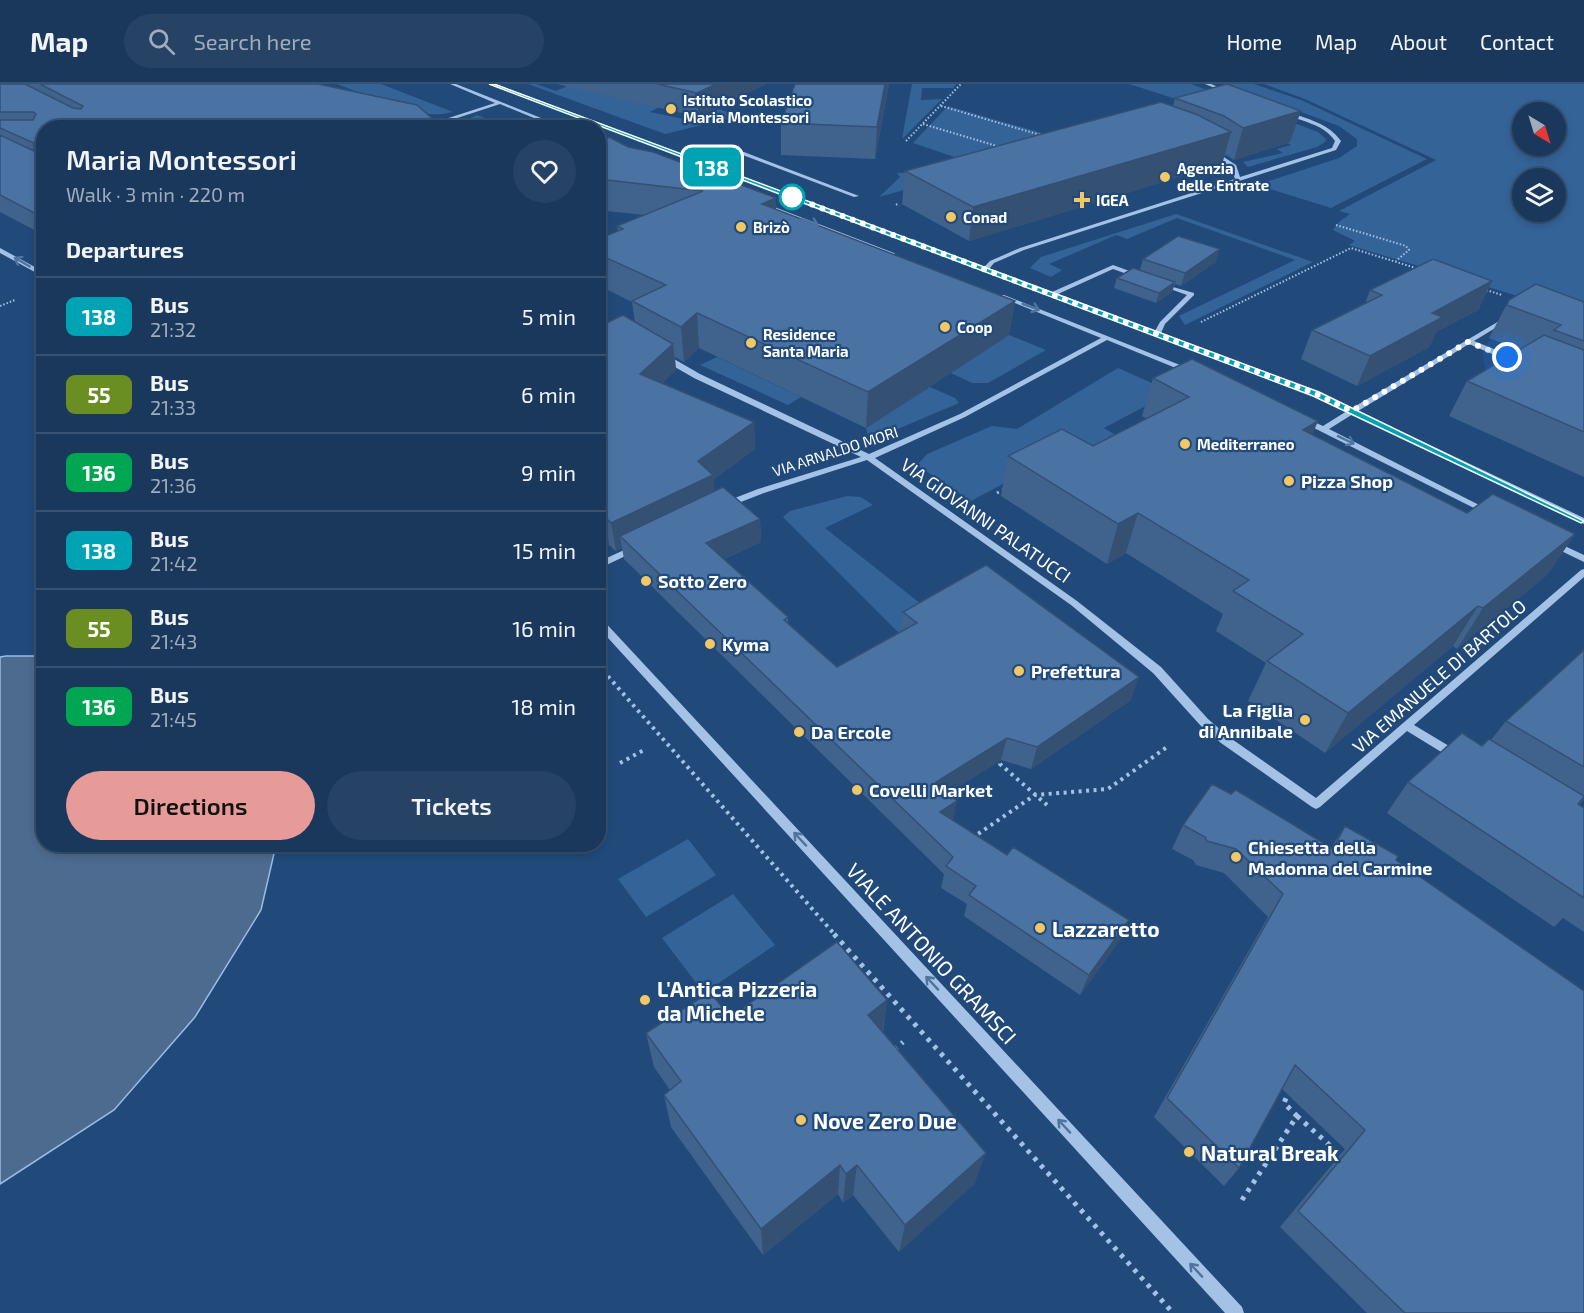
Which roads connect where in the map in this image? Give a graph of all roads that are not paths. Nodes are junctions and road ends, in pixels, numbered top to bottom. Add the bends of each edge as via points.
1 (452, 84) edge
2 (492, 84) edge
3 (1207, 84) edge
4 (1238, 96) edge
5 (499, 103) junction
6 (1279, 111) edge
7 (447, 120) edge
8 (543, 120) edge
9 (587, 120) edge
10 (606, 127) edge
11 (1205, 147) edge
12 (742, 153) dead end
13 (1238, 180) junction
14 (856, 196) dead end
15 (756, 201) edge
16 (0, 250) edge
17 (897, 256) edge
18 (36, 270) edge
19 (985, 270) junction
20 (1147, 279) edge
21 (1158, 283) edge
22 (997, 294) edge
23 (1051, 294) junction
24 (1513, 315) edge
25 (606, 323) edge
26 (624, 333) edge
27 (1156, 334) junction
28 (1107, 337) junction
29 (1468, 342) junction
30 (652, 350) edge
31 (1532, 368) edge
32 (1202, 375) edge
33 (1352, 411) junction
34 (1297, 416) edge
35 (1323, 429) junction
36 (868, 458) junction
37 (713, 510) edge
38 (1495, 515) edge
39 (1584, 521) edge
40 (1547, 541) edge
41 (640, 546) edge
42 (1584, 560) edge
43 (606, 562) edge
44 (1584, 572) edge
45 (606, 629) edge
46 (1406, 725) junction
47 (1466, 762) edge
48 (1316, 804) joint
49 (1236, 1313) edge

1 - 5 street
2 - 9 street
3 - 4 street
5 - 7 street
5 - 8 street
6 - 13 street via 1335,135 1338,141 1334,149
10 - 19 street
11 - 13 street via 1234,166
12 - 14 street
13 - 19 street via 1022,249 992,262
15 -> 17 street
18 -> 16 street
19 - 23 street
20 - 23 street via 1113,267
21 - 27 street via 1192,294
22 -> 28 street
23 - 27 street
24 - 29 street
25 - 26 street
27 - 33 street
28 - 32 street
28 - 36 street, VIA ARNALDO MORI via 972,413
29 - 31 street
29 - 33 street
30 - 36 street, VIA GIOVANNI PALATUCCI via 697,376
33 - 35 street
33 - 39 street
34 - 35 street
35 -> 38 street
36 - 37 street, VIA ARNALDO MORI via 780,483
36 - 48 street, VIA GIOVANNI PALATUCCI via 1074,603 1157,670 1225,740
40 - 42 street
41 - 43 street
44 - 46 street, VIA EMANUELE DI BARTOLO
49 -> 45 street, VIALE ANTONIO GRAMSCI
46 - 47 street
46 - 48 street, VIA EMANUELE DI BARTOLO

